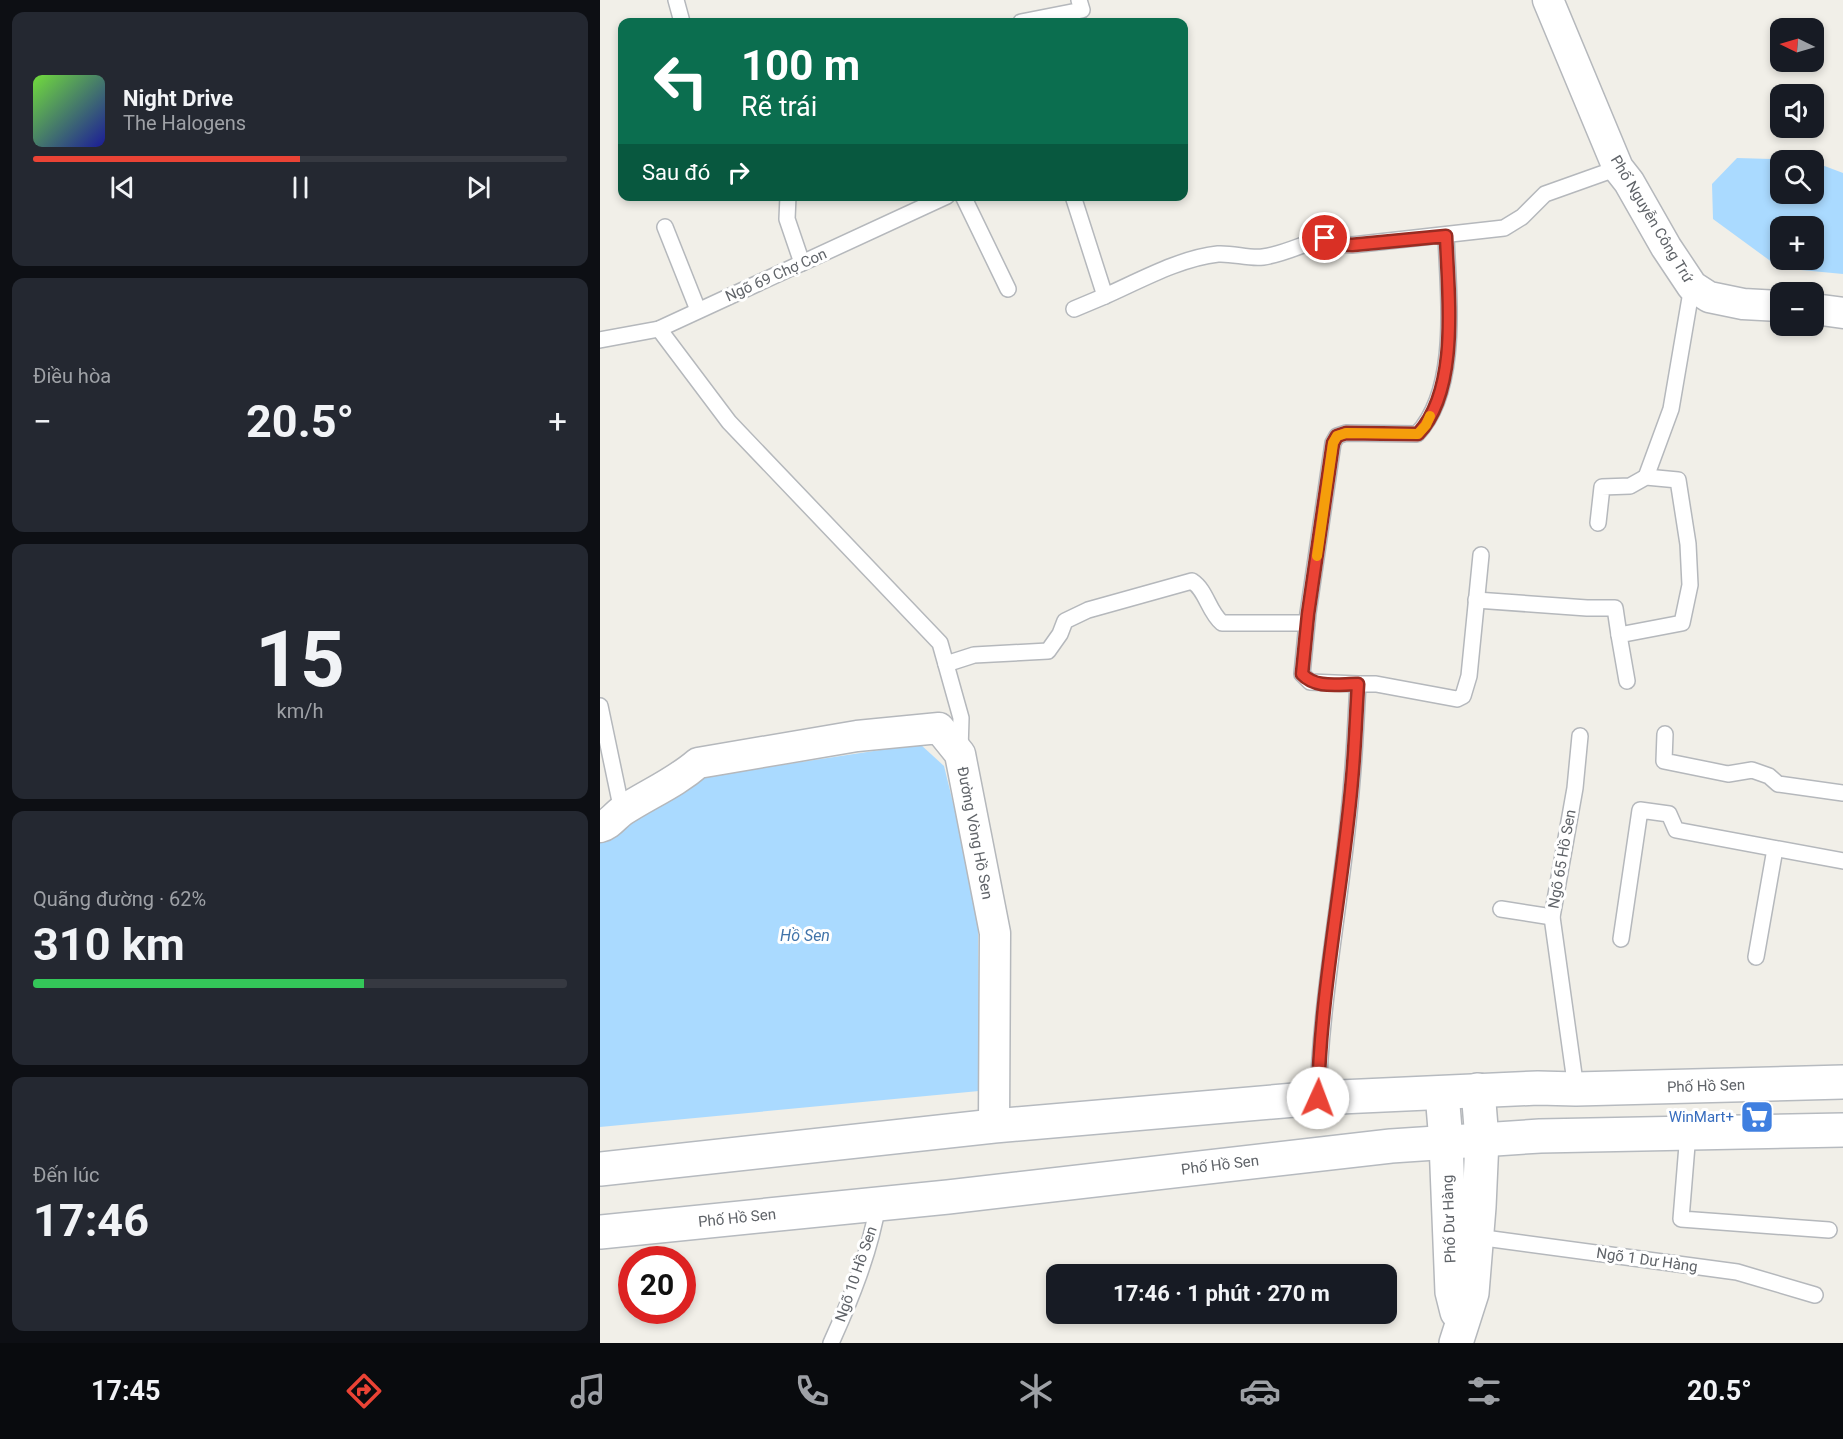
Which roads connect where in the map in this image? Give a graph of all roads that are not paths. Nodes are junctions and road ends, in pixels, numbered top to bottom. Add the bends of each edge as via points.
1 (676, 0) edge
2 (1079, 0) edge
3 (1548, 0) edge
4 (681, 18) edge
5 (1041, 18) edge
6 (1618, 168) junction
7 (788, 201) edge
8 (936, 201) edge
9 (965, 201) edge
10 (1075, 201) edge
11 (665, 227) dead end
12 (1446, 236) junction
13 (802, 263) junction
14 (1692, 286) junction
15 (1008, 289) dead end
16 (1105, 296) junction
17 (1770, 305) edge
18 (1074, 309) dead end
19 (698, 310) junction
20 (1824, 310) edge
21 (1843, 313) edge
22 (658, 328) junction
23 (600, 340) edge
24 (1646, 477) junction
25 (1598, 523) dead end
26 (1481, 555) dead end
27 (1476, 600) junction
28 (1307, 623) junction
29 (1619, 635) junction
30 (946, 664) junction
31 (1628, 681) dead end
32 (1358, 684) junction
33 (600, 706) edge
34 (1665, 734) dead end
35 (1580, 736) dead end
36 (960, 754) junction
37 (1843, 793) edge
38 (611, 819) edge
39 (1775, 849) junction
40 (1843, 861) edge
41 (1501, 909) dead end
42 (1552, 917) junction
43 (1621, 939) dead end
44 (1756, 957) dead end
45 (1843, 1082) edge
46 (1576, 1089) junction
47 (1478, 1090) junction
48 (1442, 1093) junction
49 (1318, 1098) junction
50 (994, 1126) junction
51 (1843, 1130) edge
52 (1688, 1133) junction
53 (1482, 1140) junction
54 (1446, 1142) junction
55 (600, 1169) edge
56 (878, 1204) junction
57 (1829, 1230) dead end
58 (600, 1232) edge
59 (1476, 1237) junction
60 (1815, 1295) dead end
61 (1459, 1334) edge
62 (831, 1343) edge

1 - 4 lane
2 - 5 lane via 1082,10
3 - 6 street, Phố Nguyễn Công Trứ
6 - 12 lane via 1545,194 1522,217 1504,228
6 - 14 street, Phố Nguyễn Công Trứ
7 - 13 lane via 787,219
8 - 13 lane, Ngõ 69 Chợ Con
9 - 15 lane
10 - 16 lane
11 - 19 lane
12 - 16 lane via 1352,245 1325,238 1260,258 1215,254 1188,261
12 - 28 lane via 1449,342 1441,387 1426,425 1418,434 1346,433 1337,436 1333,443
13 - 19 lane, Ngõ 69 Chợ Con
14 - 17 street, Phố Nguyễn Công Trứ via 1709,297
14 - 24 lane via 1671,409
16 - 18 lane
19 - 22 lane, Ngõ 69 Chợ Con
20 - 21 street
22 - 23 lane, Ngõ 69 Chợ Con
22 - 30 lane via 729,422 940,643
24 - 25 lane via 1630,486 1602,487
24 - 29 lane via 1678,480 1690,585 1683,623
26 - 27 lane
27 - 29 lane via 1615,608
27 - 32 lane via 1469,676 1463,696 1457,699
28 - 30 lane via 1222,623 1200,586 1192,581 1088,610 1065,621 1048,651 974,655
28 - 32 lane via 1302,674 1310,682
29 - 31 lane
30 - 36 lane via 961,718
32 - 49 lane via 1352,781
33 - 38 lane
34 - 37 lane via 1664,760 1728,774 1752,770 1778,784
35 - 42 lane, Ngõ 65 Hồ Sen via 1575,788
36 - 38 street, Đường Vòng Hồ Sen via 939,728 857,736 698,763 683,777
36 - 50 street, Đường Vòng Hồ Sen via 994,933
39 - 40 lane
39 - 43 lane via 1676,830 1669,814 1640,810
39 - 44 lane
41 - 42 lane
42 - 46 lane, Ngõ 65 Hồ Sen
45 - 46 main road, Phố Hồ Sen
46 - 47 main road, Phố Hồ Sen
47 - 48 main road, Phố Hồ Sen
47 - 53 main road
48 - 49 main road, Phố Hồ Sen
48 - 54 main road, Phố Dư Hàng
49 - 50 main road, Phố Hồ Sen
50 - 55 main road, Phố Hồ Sen
51 - 52 main road, Phố Hồ Sen
52 - 53 main road, Phố Hồ Sen
52 - 57 lane via 1681,1219
53 - 54 main road, Phố Hồ Sen
53 - 59 main road
54 - 56 main road, Phố Hồ Sen
54 - 61 main road, Phố Dư Hàng via 1452,1292
56 - 58 main road, Phố Hồ Sen
56 - 62 lane, Ngõ 10 Hồ Sen via 873,1232
59 - 60 lane, Ngõ 1 Dư Hàng via 1737,1272
59 - 61 main road via 1472,1293

